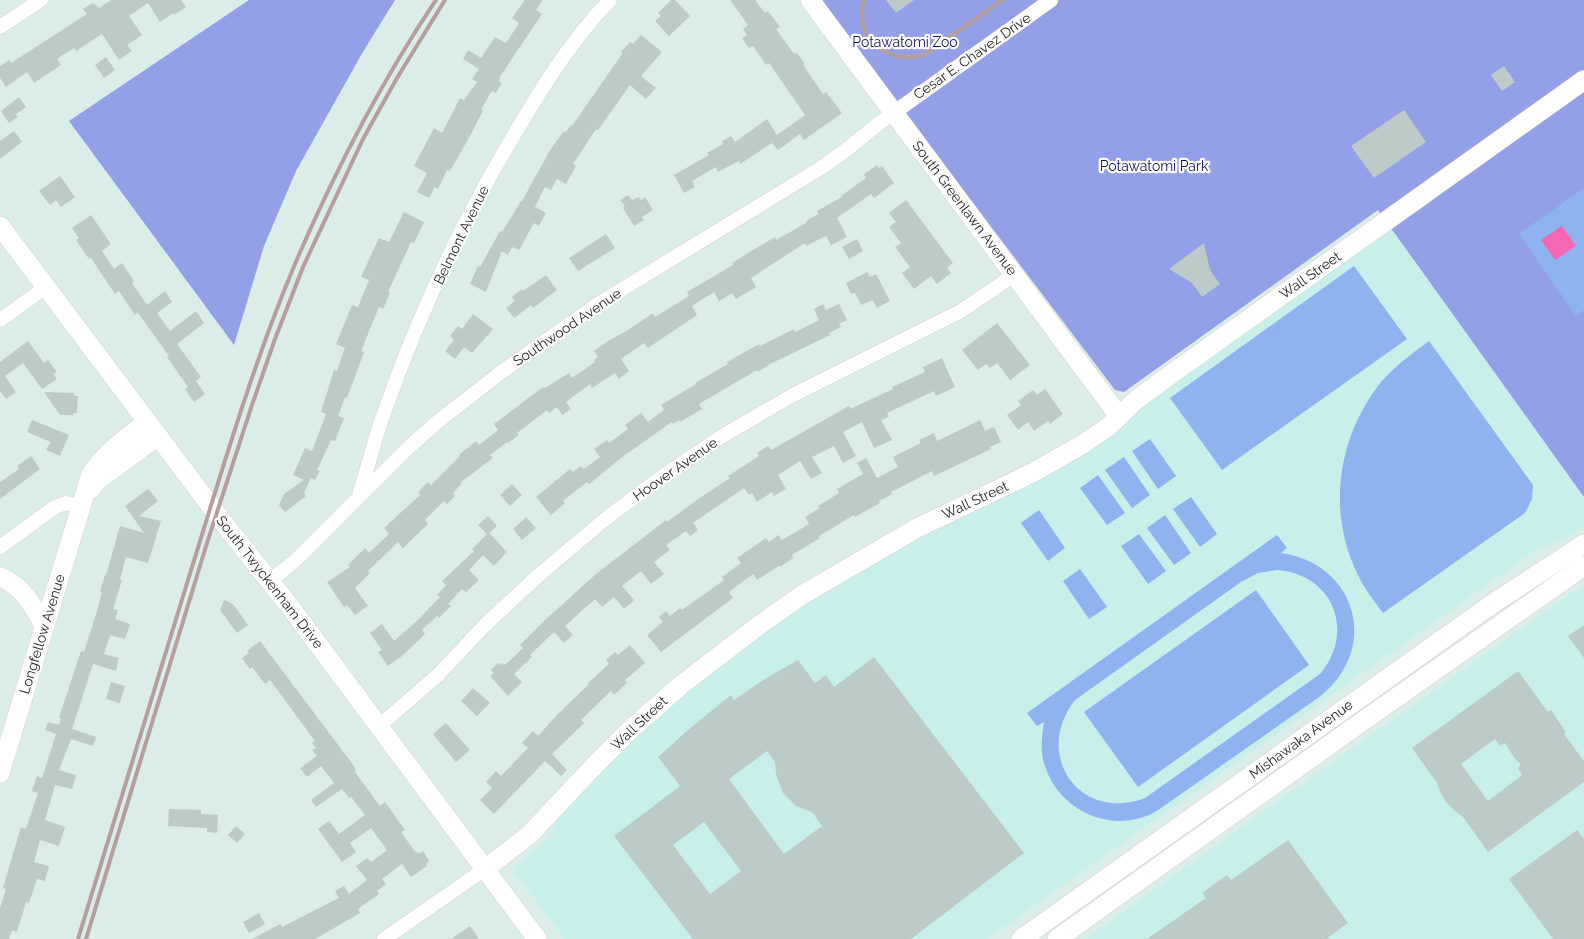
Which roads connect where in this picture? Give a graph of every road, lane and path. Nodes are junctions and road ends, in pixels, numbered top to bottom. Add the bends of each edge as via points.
1 (41, 0) edge
2 (610, 0) edge
3 (810, 0) edge
4 (1051, 0) edge
5 (0, 27) edge
6 (1584, 80) edge
7 (893, 112) junction
8 (0, 226) edge
9 (1014, 275) junction
10 (46, 287) junction
11 (0, 320) edge
12 (1119, 416) junction
13 (153, 429) junction
14 (359, 495) junction
15 (84, 502) junction
16 (1584, 544) edge
17 (0, 547) edge
18 (1584, 566) edge
19 (0, 577) edge
20 (270, 580) junction
21 (44, 626) junction
22 (380, 726) junction
23 (0, 773) edge
24 (484, 868) junction
25 (384, 939) edge
26 (537, 939) edge
27 (1021, 939) edge
28 (1057, 939) edge

1 - 5 street
2 - 14 street, Belmont Avenue via 584,29 547,81 467,221 396,380
3 - 7 street, South Greenlawn Avenue
4 - 7 street, Cesar E. Chavez Drive
6 - 12 street, Wall Street via 1177,370
7 - 9 street, South Greenlawn Avenue
7 - 14 street, Southwood Avenue via 824,166 598,304 536,346 436,423
8 - 10 street, South Twyckenham Drive
9 - 12 street, South Greenlawn Avenue
9 - 22 street, Hoover Avenue via 953,314 793,395 672,469 608,516 540,574 419,693
10 - 11 street
10 - 13 street, South Twyckenham Drive
12 - 24 street, Wall Street via 1083,444 1034,472 917,528 809,590 758,626 638,722 529,835
13 - 15 street, Longfellow Avenue via 113,448 101,459 91,474
13 - 20 street, South Twyckenham Drive
14 - 20 street, Southwood Avenue
15 - 17 street via 55,507
15 - 21 street, Longfellow Avenue
16 - 27 street, Mishawaka Avenue via 1471,619
18 - 28 street, Mishawaka Avenue
19 - 21 street via 18,587
20 - 22 street, South Twyckenham Drive
21 - 23 street, Longfellow Avenue
22 - 24 street, South Twyckenham Drive
24 - 25 street, Wall Street
24 - 26 street, South Twyckenham Drive

